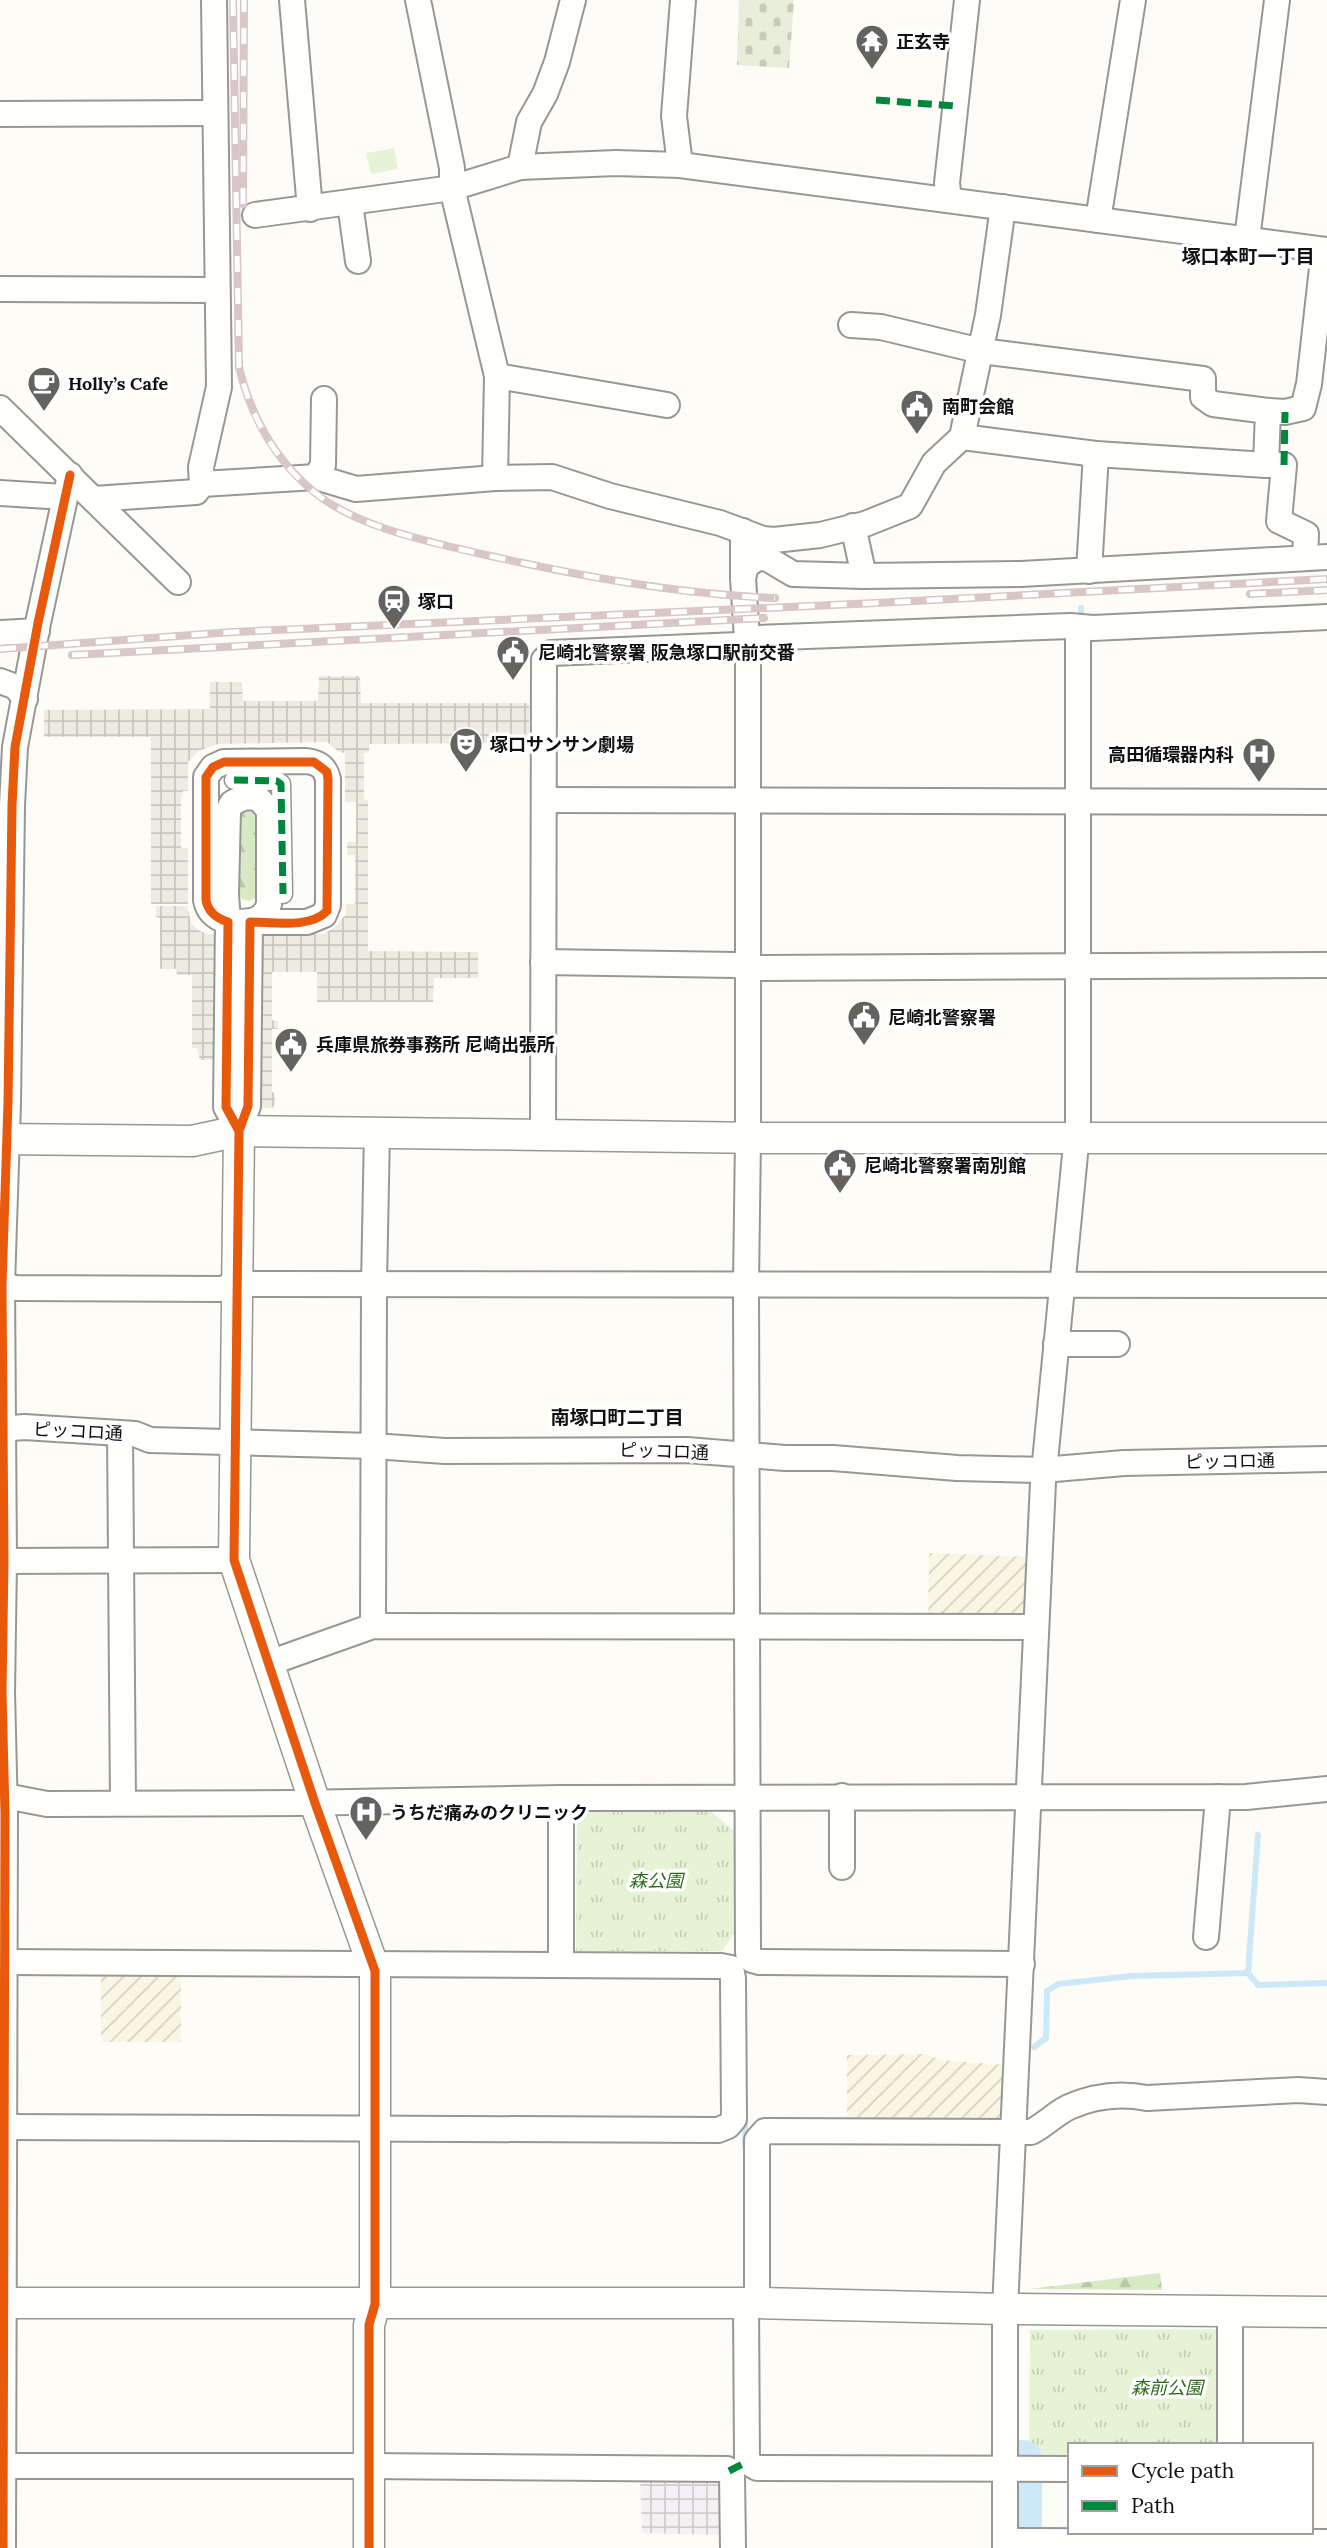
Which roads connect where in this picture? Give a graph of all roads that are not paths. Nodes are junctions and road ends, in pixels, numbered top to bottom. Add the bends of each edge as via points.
1 (214, 0) edge
2 (292, 0) edge
3 (573, 0) edge
4 (683, 0) edge
5 (967, 0) edge
6 (1133, 0) edge
7 (1277, 0) edge
8 (423, 1) edge
9 (215, 113) junction
10 (0, 114) edge
11 (680, 165) junction
12 (520, 167) junction
13 (452, 188) junction
14 (949, 200) junction
15 (350, 203) junction
16 (1003, 207) junction
17 (310, 209) junction
18 (255, 215) dead end
19 (1098, 220) junction
20 (1247, 239) junction
21 (1325, 250) edge
22 (358, 261) dead end
23 (0, 289) edge
24 (217, 290) junction
25 (851, 325) dead end
26 (981, 351) junction
27 (496, 376) junction
28 (324, 399) dead end
29 (667, 405) dead end
30 (0, 408) edge
31 (1268, 411) junction
32 (961, 437) junction
33 (1096, 454) junction
34 (1266, 465) junction
35 (316, 477) junction
36 (495, 478) junction
37 (202, 484) junction
38 (67, 486) junction
39 (0, 493) edge
40 (94, 499) junction
41 (853, 526) junction
42 (743, 531) junction
43 (793, 540) junction
44 (1316, 557) edge
45 (1089, 571) junction
46 (793, 574) junction
47 (864, 576) junction
48 (743, 578) junction
49 (178, 582) dead end
50 (1327, 617) edge
51 (1085, 628) junction
52 (37, 631) junction
53 (0, 633) edge
54 (747, 644) junction
55 (0, 681) edge
56 (25, 699) junction
57 (234, 780) dead end
58 (544, 800) junction
59 (1084, 800) junction
60 (748, 802) junction
61 (1327, 802) edge
62 (6, 805) edge
63 (283, 894) dead end
64 (239, 922) junction
65 (543, 962) junction
66 (6, 963) edge
67 (1083, 965) junction
68 (1327, 965) edge
69 (749, 968) junction
70 (239, 1131) junction
71 (377, 1132) junction
72 (543, 1135) junction
73 (748, 1138) junction
74 (1327, 1138) edge
75 (4, 1139) edge
76 (1077, 1139) junction
77 (238, 1284) junction
78 (374, 1284) junction
79 (746, 1284) junction
80 (1061, 1284) junction
81 (1, 1285) edge
82 (1327, 1285) edge
83 (1063, 1344) junction
84 (1117, 1344) dead end
85 (1, 1429) edge
86 (120, 1433) junction
87 (236, 1444) junction
88 (373, 1446) junction
89 (746, 1455) junction
90 (1327, 1459) edge
91 (1054, 1468) junction
92 (122, 1560) junction
93 (234, 1560) junction
94 (2, 1561) edge
95 (373, 1626) junction
96 (746, 1627) junction
97 (1036, 1627) junction
98 (269, 1663) junction
99 (1, 1692) edge
100 (1327, 1788) edge
101 (2, 1795) edge
102 (842, 1796) junction
103 (1040, 1796) junction
104 (746, 1797) junction
105 (1218, 1797) junction
106 (561, 1798) junction
107 (123, 1803) junction
108 (316, 1803) junction
109 (842, 1867) dead end
110 (1206, 1937) dead end
111 (5, 1962) junction
112 (371, 1964) junction
113 (1022, 1964) junction
114 (561, 1965) junction
115 (1327, 2092) edge
116 (2, 2127) edge
117 (375, 2129) junction
118 (1014, 2132) junction
119 (2, 2303) edge
120 (375, 2304) junction
121 (752, 2304) junction
122 (1005, 2309) junction
123 (1230, 2311) junction
124 (1327, 2312) edge
125 (1230, 2443) edge
126 (2, 2466) edge
127 (369, 2466) junction
128 (1005, 2469) junction
129 (1068, 2469) edge
130 (1327, 2542) edge
131 (1005, 2544) edge
132 (3, 2548) edge
133 (369, 2548) edge
134 (733, 2548) edge

1 - 9 street
2 - 17 street
3 - 12 street via 557,62 529,122
4 - 11 street via 674,116
5 - 14 street via 947,183
6 - 19 street
7 - 20 street
8 - 13 street
9 - 10 street
9 - 24 street
11 - 12 street
11 - 14 street
12 - 13 street
13 - 15 street
13 - 27 street
14 - 16 street
15 - 17 street
15 - 22 street
16 - 19 street
16 - 26 street
17 - 18 street
19 - 20 street
20 - 21 street
21 - 31 street via 1310,384 1303,408
23 - 24 street
24 - 37 street via 219,387 201,467
25 - 26 street via 881,327
26 - 31 street via 1203,379 1203,397 1213,404
26 - 32 street
27 - 29 street
27 - 36 street
28 - 35 street via 323,465
30 - 38 street
31 - 34 street
32 - 33 street
32 - 41 street via 934,463 911,506
33 - 34 street
33 - 45 street
34 - 44 street via 1284,465 1279,522 1306,534
35 - 36 street via 356,489
35 - 37 street
36 - 42 street via 552,477
37 - 40 street via 196,492
38 - 39 street
38 - 40 street
38 - 52 street
40 - 49 street
41 - 43 street
41 - 47 street
42 - 43 street via 763,539
42 - 48 street
43 - 46 street via 785,554
44 - 45 street
45 - 47 street
46 - 47 street
46 - 48 street via 762,558 746,566
48 - 54 street
50 - 51 street
51 - 54 street via 757,638
51 - 59 street
52 - 53 street
52 - 56 street
54 - 58 street via 551,653 544,660
54 - 60 street
55 - 56 street via 16,687
56 - 62 street
57 - 63 street via 281,784
58 - 60 street
58 - 65 street
59 - 60 street
59 - 61 street
59 - 67 street
60 - 69 street
62 - 66 street
64 - 64 street via 220,920 209,911 206,900 206,777 224,762 314,762 327,772 328,779 327,911 307,922
64 - 70 street via 226,1107
65 - 69 street
65 - 72 street
66 - 75 street
67 - 68 street
67 - 69 street
67 - 76 street
69 - 73 street
70 - 71 street
70 - 75 street via 191,1141
70 - 77 street
71 - 72 street
71 - 78 street
72 - 73 street
73 - 76 street
73 - 79 street
74 - 76 street
75 - 81 street
76 - 80 street
77 - 78 street
77 - 81 street via 221,1289
77 - 87 street
78 - 79 street
78 - 88 street
79 - 80 street
79 - 89 street
80 - 82 street
80 - 83 street
81 - 85 street
83 - 84 street
83 - 91 street
85 - 86 street, ピッコロ通
85 - 94 street
86 - 87 street, ピッコロ通 via 150,1440
86 - 92 street
87 - 88 street, ピッコロ通
87 - 93 street
88 - 89 street, ピッコロ通 via 445,1451 687,1450
88 - 95 street
89 - 91 street, ピッコロ通
89 - 96 street
90 - 91 street, ピッコロ通
91 - 97 street
92 - 93 street
92 - 94 street
92 - 107 street
93 - 98 street
94 - 99 street
95 - 96 street
95 - 98 street
96 - 97 street
96 - 104 street
97 - 103 street
98 - 108 street
99 - 101 street
100 - 105 street
101 - 107 street via 47,1804
101 - 111 street
102 - 103 street
102 - 104 street
102 - 109 street
103 - 105 street
103 - 113 street
104 - 106 street
104 - 113 street via 748,1950 752,1960
105 - 110 street
106 - 108 street
106 - 114 street
107 - 108 street
108 - 112 street
111 - 112 street
111 - 116 street
112 - 114 street
112 - 117 street via 375,1971
113 - 118 street
114 - 117 street via 731,1968 734,2119 728,2126 718,2130
115 - 118 street via 1147,2098 1124,2094 1068,2108 1031,2132
116 - 117 street
116 - 119 street
117 - 120 street
118 - 121 street via 765,2131 757,2140
118 - 122 street
119 - 120 street
119 - 126 street
120 - 121 street
120 - 127 street via 369,2325
121 - 122 street
121 - 128 street via 747,2462 757,2468
122 - 123 street
122 - 128 street
123 - 124 street
123 - 125 street
126 - 127 street
126 - 132 street
127 - 133 street
127 - 134 street via 727,2469 732,2475
128 - 129 street
128 - 131 street
130 - 131 street

